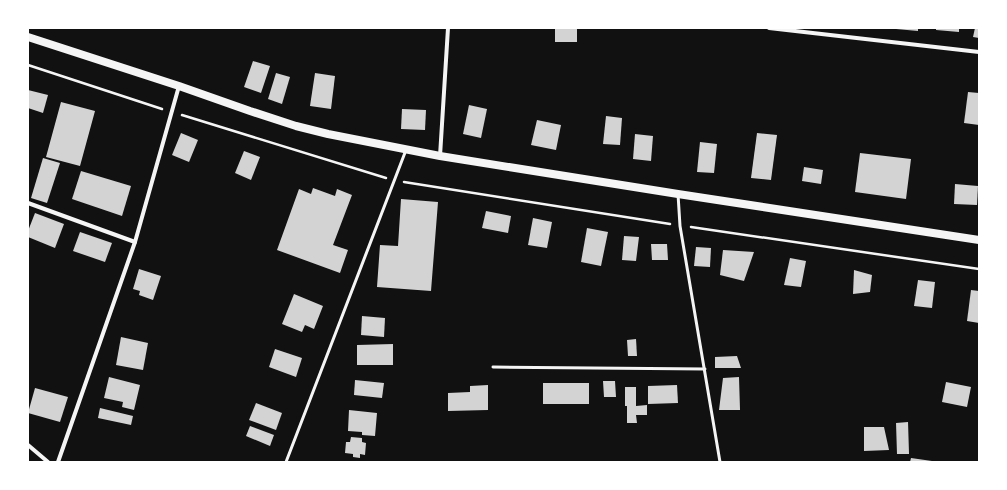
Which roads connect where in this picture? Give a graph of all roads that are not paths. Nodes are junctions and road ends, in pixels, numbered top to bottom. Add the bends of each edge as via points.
1 (448, 28) edge
2 (769, 28) edge
3 (28, 37) edge
4 (979, 52) edge
5 (179, 86) junction
6 (407, 149) junction
7 (440, 156) junction
8 (678, 194) junction
9 (28, 203) edge
10 (979, 240) edge
11 (135, 242) junction
12 (493, 367) dead end
13 (705, 369) junction
14 (28, 445) edge
15 (48, 462) edge
16 (58, 462) edge
17 (286, 462) edge
18 (720, 462) edge

1 - 7 street
2 - 4 street
3 - 5 main road
5 - 6 main road via 296,126
5 - 11 street
6 - 7 main road
6 - 17 lane
7 - 8 main road
8 - 10 main road
8 - 13 lane via 680,226
9 - 11 street
11 - 16 street
12 - 13 lane
13 - 18 lane
14 - 15 street

